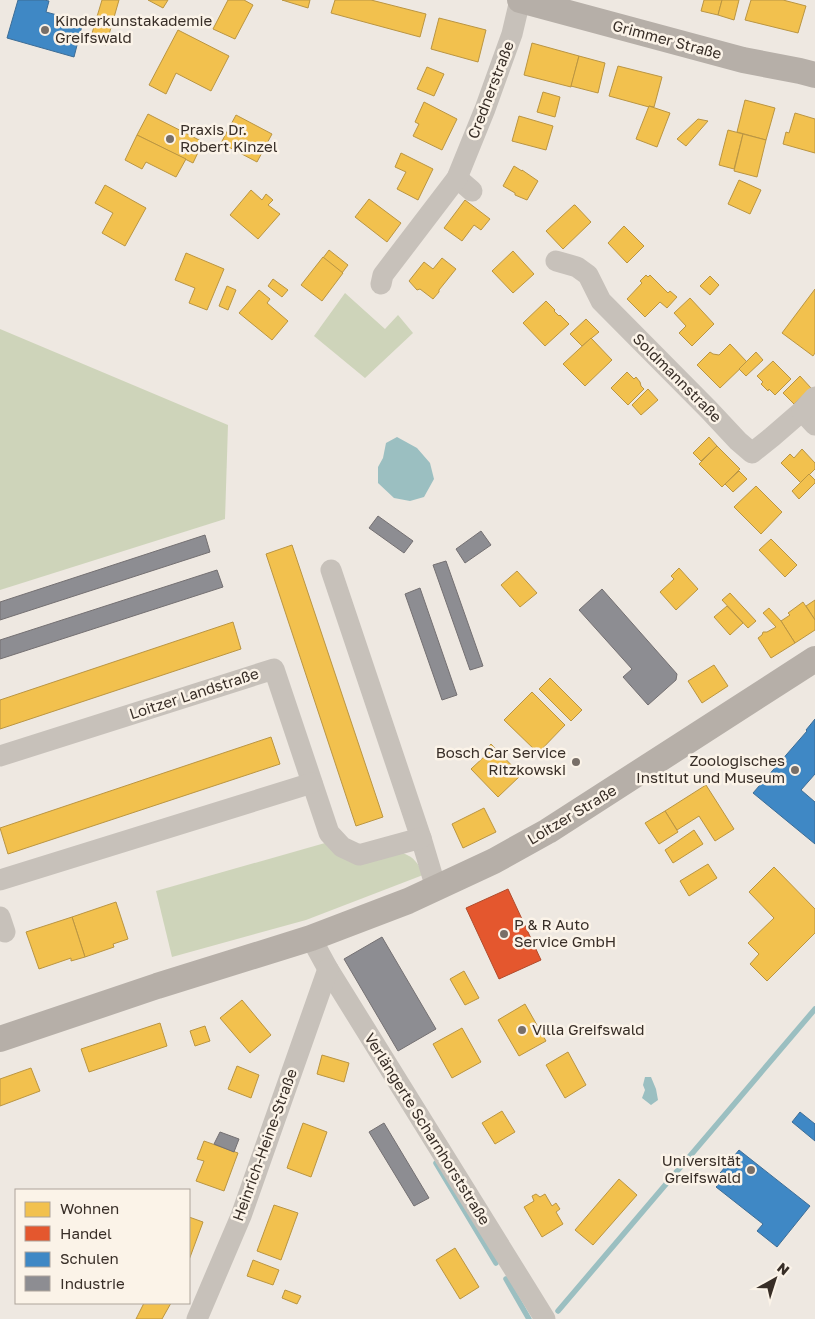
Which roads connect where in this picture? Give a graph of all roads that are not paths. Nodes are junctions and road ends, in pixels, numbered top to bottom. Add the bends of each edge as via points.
1 (520, 0) edge
2 (815, 75) edge
3 (556, 261) dead end
4 (381, 284) dead end
5 (811, 411) edge
6 (331, 570) dead end
7 (815, 660) edge
8 (0, 756) edge
9 (312, 783) junction
10 (421, 838) junction
11 (0, 880) edge
12 (436, 888) junction
13 (311, 938) junction
14 (328, 969) junction
15 (0, 1038) edge
16 (198, 1319) edge
17 (545, 1319) edge

1 - 2 main road, Grimmer Straße via 726,56
1 - 4 street, Crednerstraße via 465,184 383,275
3 - 5 street, Soldmannstraße via 577,267 588,275 601,302 752,454
6 - 10 street
7 - 12 main road, Loitzer Straße via 548,831
8 - 9 street, Loitzer Landstraße via 274,669
9 - 10 street, Loitzer Landstraße via 329,833 342,847 359,855
9 - 11 street
10 - 12 street
12 - 13 main road, Loitzer Straße
13 - 14 street, Verlängerte Scharnhorststraße
13 - 15 main road
14 - 16 street, Heinrich-Heine-Straße via 241,1216
14 - 17 street, Verlängerte Scharnhorststraße

